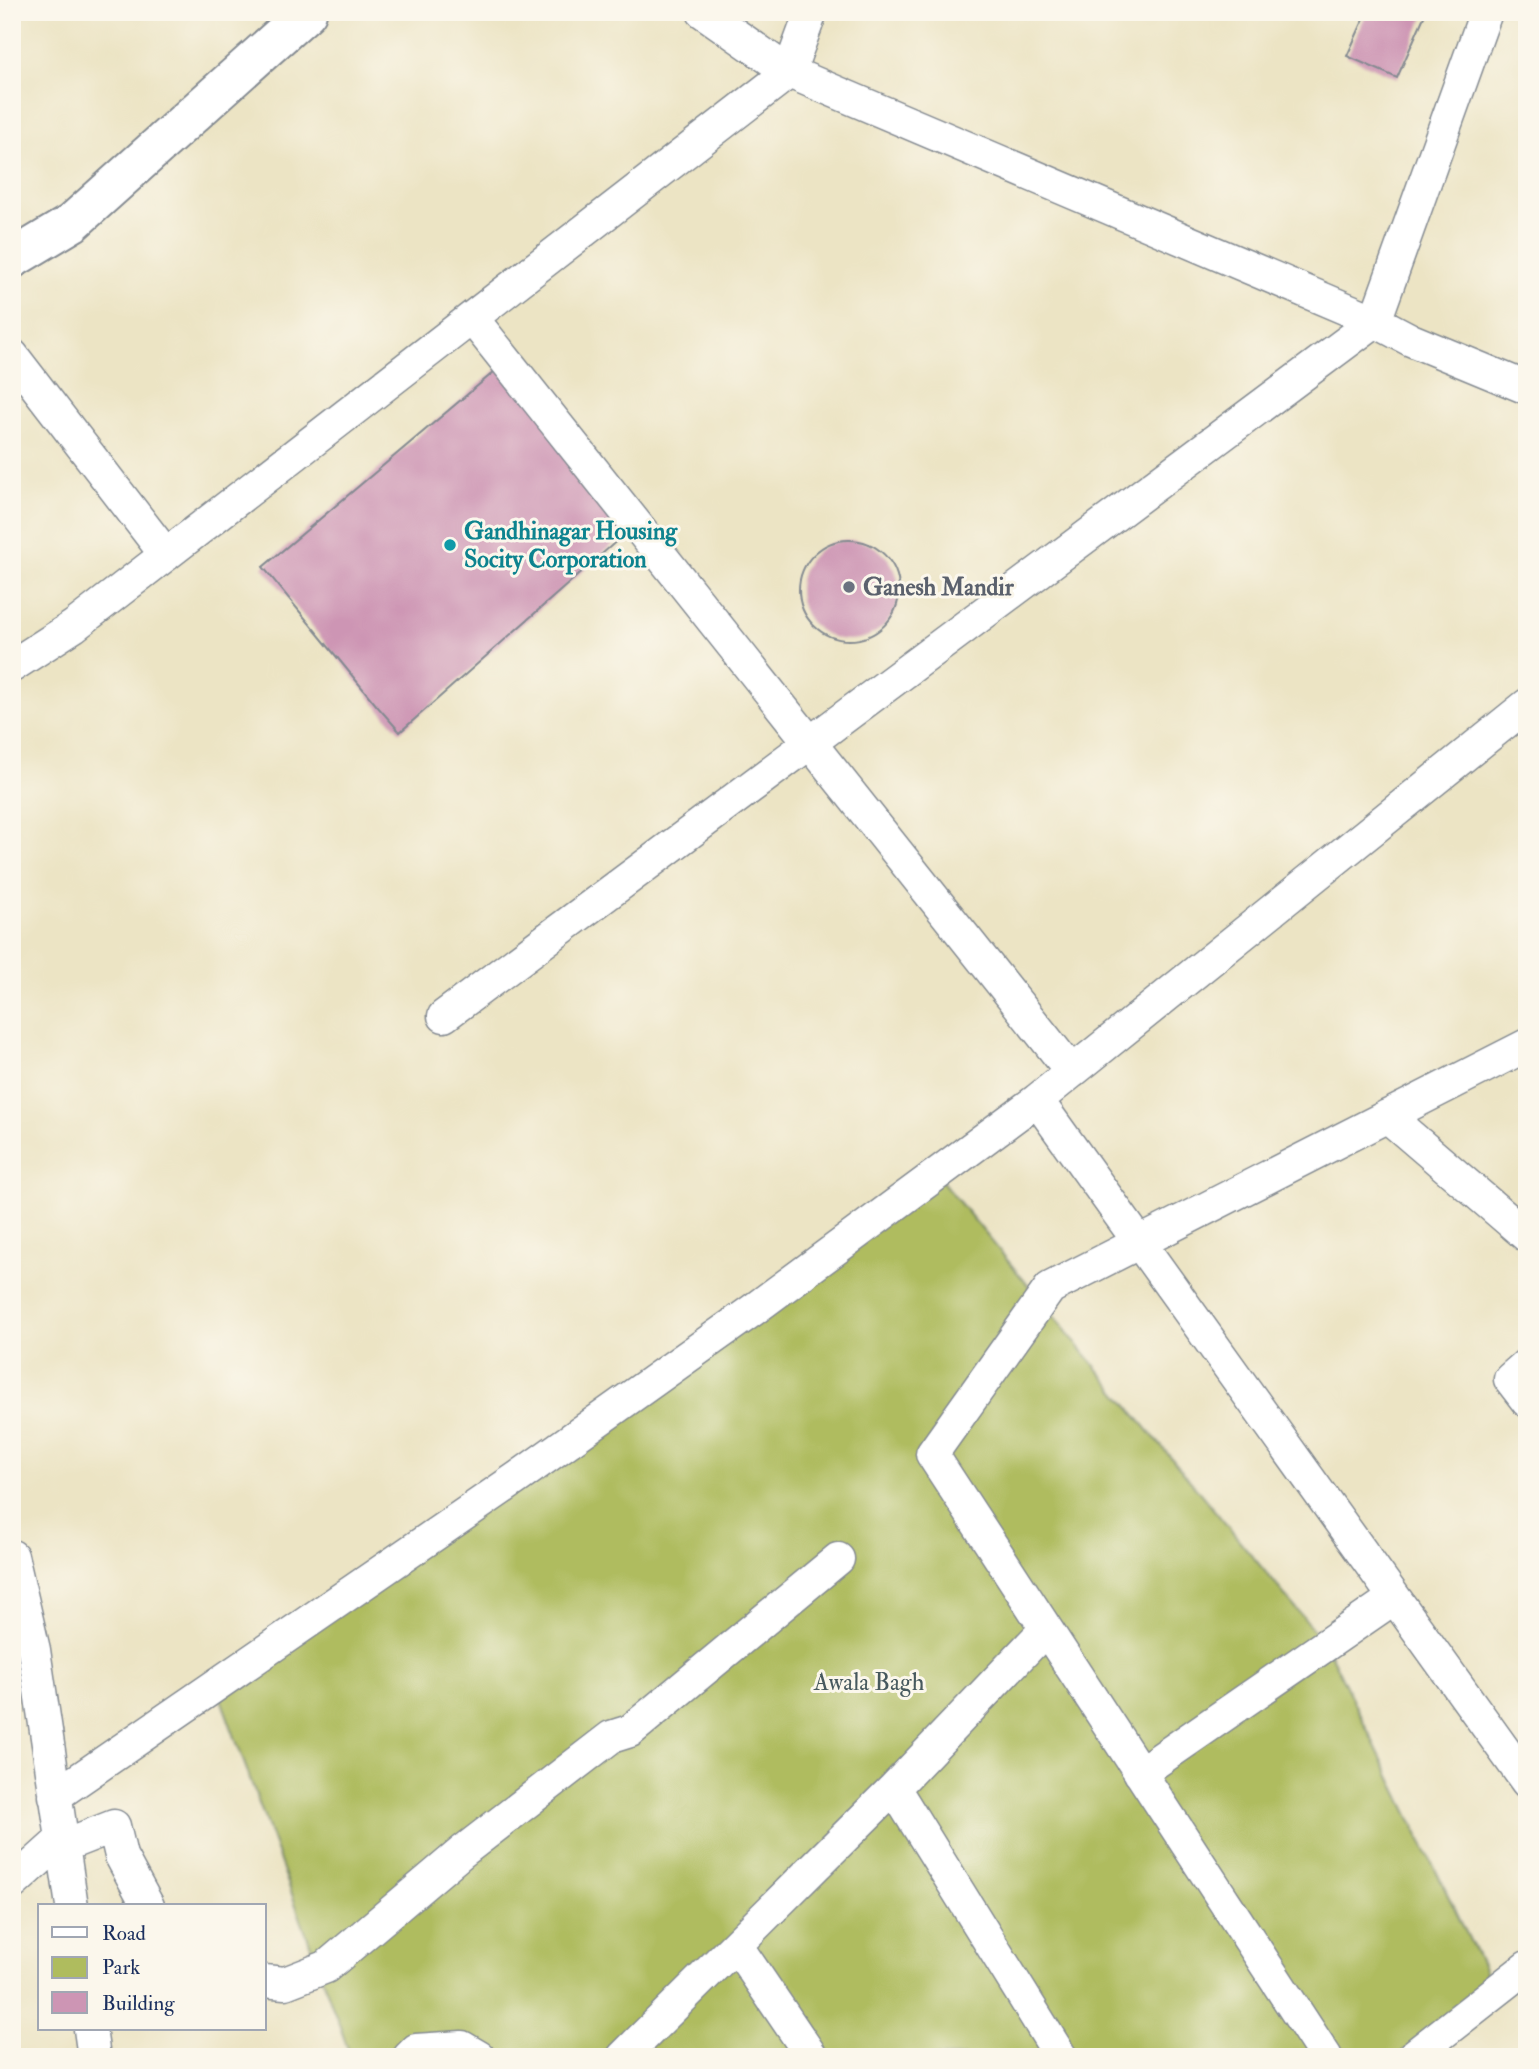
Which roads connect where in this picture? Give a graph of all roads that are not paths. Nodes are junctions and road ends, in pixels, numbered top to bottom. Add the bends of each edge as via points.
1 (307, 12) edge
2 (703, 12) edge
3 (811, 12) edge
4 (1486, 12) edge
5 (789, 72) junction
6 (12, 259) edge
7 (472, 318) junction
8 (1375, 321) junction
9 (12, 355) edge
10 (1527, 388) edge
11 (166, 555) junction
12 (12, 666) edge
13 (1527, 705) edge
14 (811, 743) junction
15 (444, 1016) dead end
16 (1527, 1045) edge
17 (1072, 1072) junction
18 (1037, 1100) junction
19 (1387, 1116) junction
20 (1527, 1236) edge
21 (1139, 1243) junction
22 (1527, 1363) edge
23 (1527, 1401) edge
24 (12, 1556) edge
25 (838, 1559) dead end
26 (1394, 1598) junction
27 (1046, 1629) junction
28 (23, 1659) edge
29 (1140, 1773) junction
30 (1527, 1783) edge
31 (894, 1788) junction
32 (55, 1796) junction
33 (62, 1843) junction
34 (12, 1884) edge
35 (72, 1904) edge
36 (147, 1904) edge
37 (736, 1945) junction
38 (1527, 1966) edge
39 (266, 1981) edge
40 (90, 2030) edge
41 (94, 2057) edge
42 (409, 2057) edge
43 (479, 2057) edge
44 (624, 2057) edge
45 (812, 2057) edge
46 (1061, 2057) edge
47 (1326, 2057) edge
48 (1412, 2057) edge

1 - 6 main road via 72,223
2 - 5 street
3 - 5 street
4 - 8 street
5 - 7 street
5 - 8 street
7 - 11 street
7 - 14 street
8 - 10 street
8 - 14 street
9 - 11 street
11 - 12 street via 74,626
13 - 17 street
14 - 15 street
14 - 17 street
16 - 19 street
17 - 18 street
18 - 21 street
18 - 32 street via 517,1478
19 - 20 street
19 - 21 street
21 - 26 street
21 - 27 street via 1050,1288 932,1454
22 - 23 street via 1510,1379
24 - 28 street
25 - 39 street via 630,1731 611,1737 462,1852 326,1967 285,1983
26 - 29 street
26 - 30 street
27 - 29 street
27 - 31 street
28 - 32 street
29 - 47 street
31 - 37 street
31 - 46 street
32 - 33 street
33 - 34 street
33 - 35 street
33 - 36 street via 114,1826 121,1857
37 - 44 street
37 - 45 street
38 - 48 street
40 - 41 street
42 - 43 street via 416,2050 462,2046

